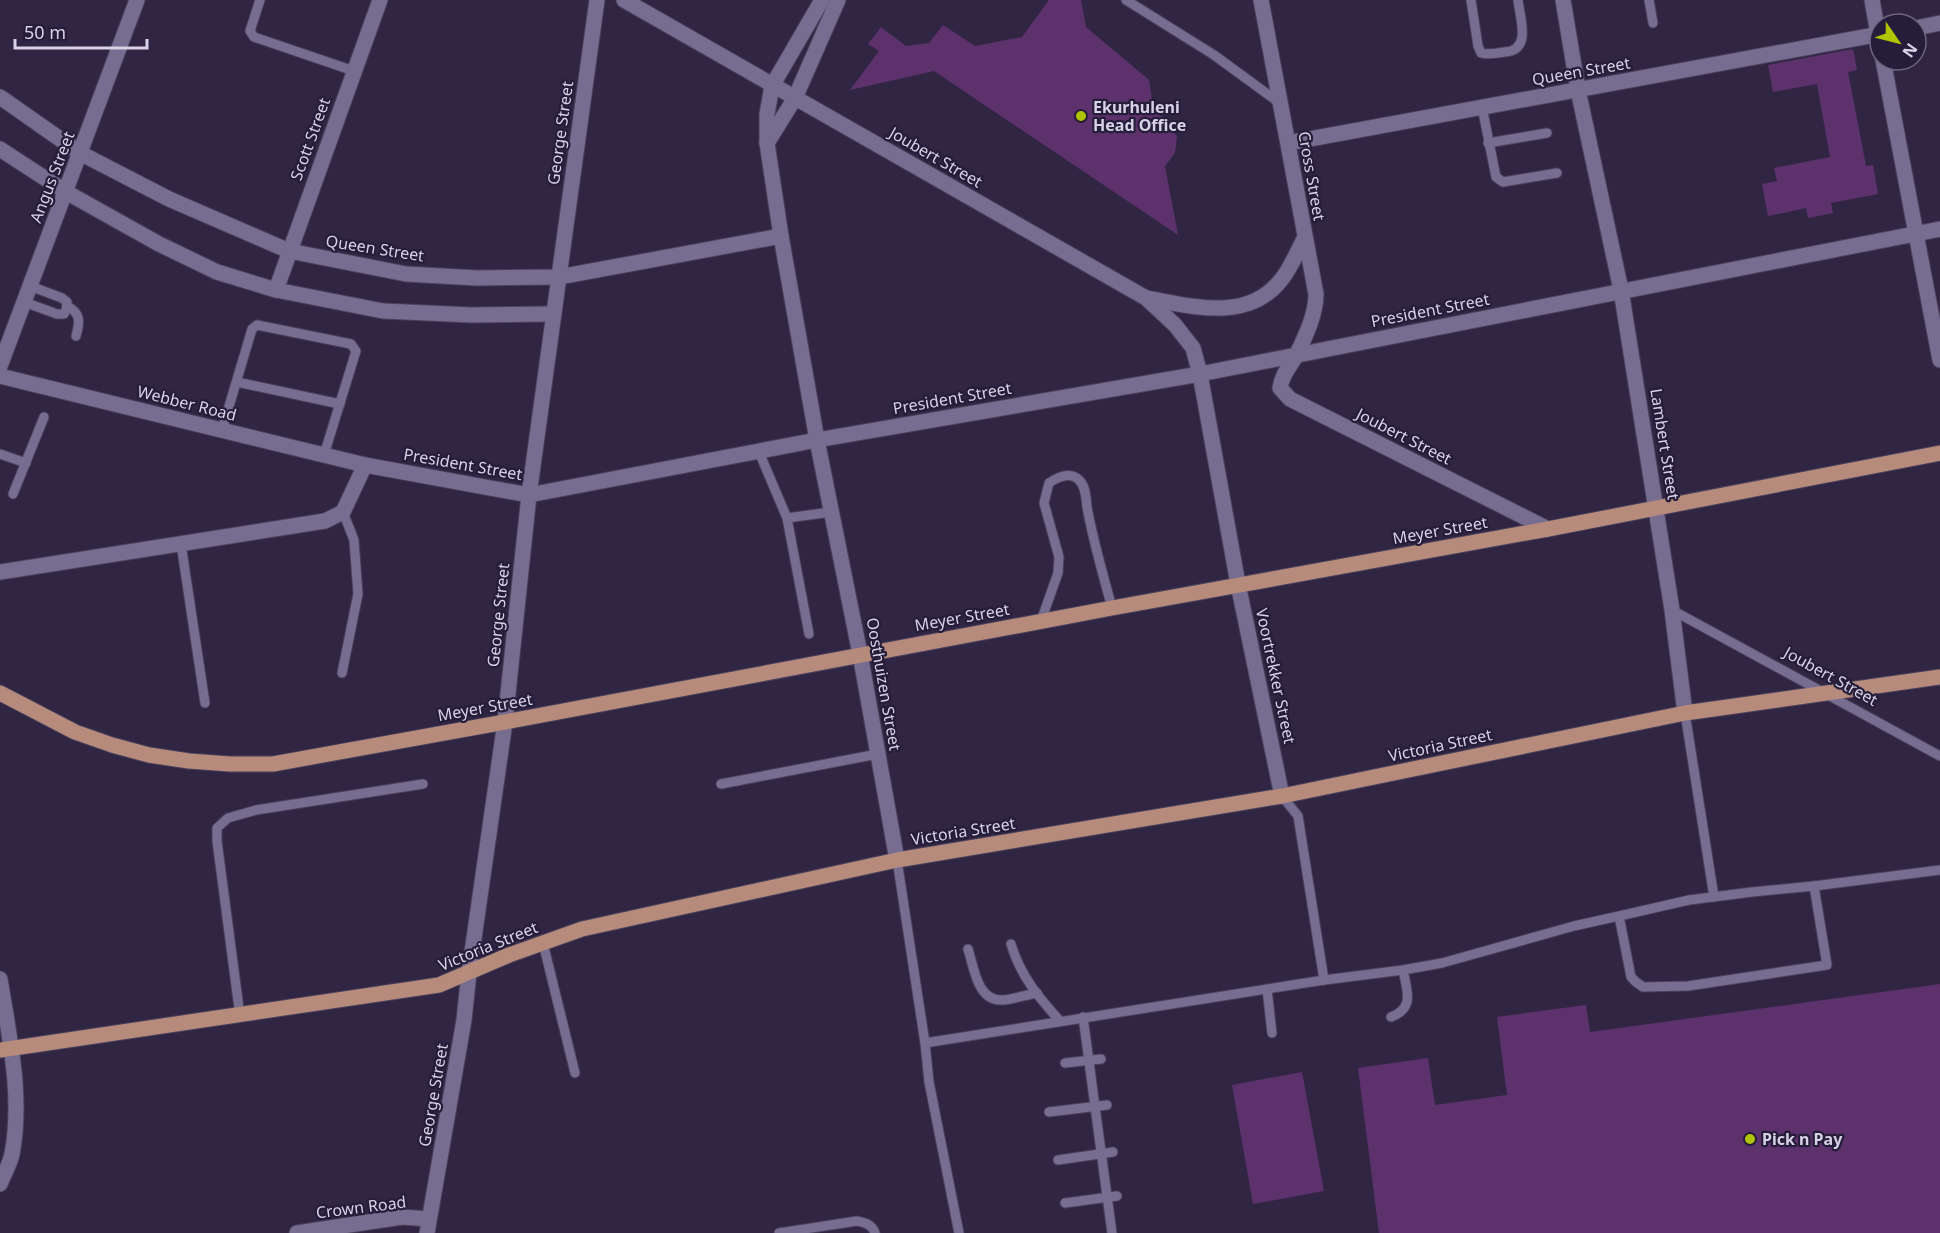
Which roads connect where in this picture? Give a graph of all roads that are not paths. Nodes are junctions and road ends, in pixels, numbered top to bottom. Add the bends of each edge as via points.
1 (138, 0) edge
2 (260, 0) edge
3 (380, 0) edge
4 (597, 0) edge
5 (624, 0) edge
6 (822, 0) edge
7 (838, 0) edge
8 (1126, 0) edge
9 (1261, 0) edge
10 (1471, 0) edge
11 (1518, 0) edge
12 (1563, 0) edge
13 (1649, 0) edge
14 (1653, 23) dead end
15 (1868, 40) edge
16 (354, 71) junction
17 (1885, 72) edge
18 (772, 86) junction
19 (1578, 90) junction
20 (0, 97) edge
21 (795, 98) junction
22 (1281, 104) junction
23 (1482, 108) junction
24 (1547, 133) dead end
25 (767, 143) junction
26 (1288, 143) junction
27 (1488, 143) junction
28 (0, 149) edge
29 (81, 153) junction
30 (1557, 173) dead end
31 (66, 192) junction
32 (1940, 229) edge
33 (1916, 233) junction
34 (781, 236) junction
35 (1304, 239) junction
36 (289, 251) junction
37 (559, 277) junction
38 (30, 286) junction
39 (276, 290) junction
40 (1621, 291) junction
41 (1146, 298) junction
42 (24, 302) junction
43 (65, 302) junction
44 (553, 314) junction
45 (76, 336) dead end
46 (1296, 356) junction
47 (1940, 360) edge
48 (0, 366) edge
49 (1200, 374) junction
50 (0, 376) edge
51 (237, 382) junction
52 (340, 404) junction
53 (44, 417) dead end
54 (222, 430) junction
55 (817, 440) junction
56 (759, 452) junction
57 (1940, 453) edge
58 (0, 454) edge
59 (324, 455) junction
60 (26, 463) junction
61 (364, 465) junction
62 (13, 494) dead end
63 (529, 495) junction
64 (1657, 508) junction
65 (344, 512) junction
66 (831, 512) junction
67 (787, 518) junction
68 (1548, 529) junction
69 (181, 544) junction
70 (0, 572) edge
71 (1238, 584) junction
72 (1112, 608) junction
73 (1672, 610) junction
74 (1041, 621) junction
75 (809, 634) dead end
76 (860, 654) junction
77 (342, 673) dead end
78 (1940, 677) edge
79 (0, 693) edge
80 (1827, 694) junction
81 (205, 703) dead end
82 (1685, 713) junction
83 (505, 722) junction
84 (878, 754) junction
85 (1940, 756) edge
86 (423, 784) dead end
87 (722, 784) dead end
88 (1282, 796) junction
89 (897, 860) junction
90 (1940, 870) edge
91 (1814, 886) junction
92 (1714, 897) junction
93 (1619, 916) junction
94 (543, 943) junction
95 (1011, 944) dead end
96 (968, 948) dead end
97 (1403, 970) junction
98 (469, 973) junction
99 (0, 979) edge
100 (1324, 980) junction
101 (1267, 989) junction
102 (1037, 993) junction
103 (240, 1016) junction
104 (1083, 1017) junction
105 (1391, 1017) dead end
106 (1060, 1021) junction
107 (1272, 1033) dead end
108 (925, 1043) junction
109 (6, 1049) edge
110 (1101, 1059) dead end
111 (1089, 1061) junction
112 (1065, 1063) dead end
113 (575, 1073) dead end
114 (1107, 1105) dead end
115 (1095, 1107) junction
116 (1049, 1112) dead end
117 (1113, 1152) dead end
118 (1100, 1153) junction
119 (1058, 1160) dead end
120 (1, 1180) edge
121 (1117, 1196) dead end
122 (1107, 1197) junction
123 (1065, 1203) dead end
124 (428, 1226) edge
125 (297, 1233) edge
126 (779, 1233) edge
127 (874, 1233) edge
128 (958, 1233) edge
129 (1112, 1233) edge

1 - 29 street, Angus Street
2 - 16 lane via 250,31 254,37
3 - 16 street, Scott Street
4 - 37 street, George Street
5 - 18 street, Joubert Street
6 - 18 street
7 - 21 street
8 - 22 lane via 1214,55
9 - 22 street, Cross Street
10 - 11 lane via 1478,46 1480,53 1486,54 1513,52 1518,48 1522,41
12 - 19 street, Lambert Street
13 - 14 lane
15 - 19 street, Queen Street
16 - 36 street, Scott Street
17 - 33 street
18 - 21 street, Joubert Street
18 - 25 street, Oosthuizen Street
19 - 23 street, Queen Street
19 - 40 street, Lambert Street
20 - 29 street, Queen Street
21 - 25 street
21 - 41 street, Joubert Street
22 - 26 street, Cross Street
23 - 26 street, Queen Street
23 - 27 lane
24 - 27 lane
25 - 34 street, Oosthuizen Street
26 - 35 street, Cross Street
27 - 30 lane via 1496,177 1503,182
28 - 31 street
29 - 31 street, Angus Street
29 - 36 street, Queen Street via 169,199
31 - 38 street, Angus Street
31 - 39 street via 217,272
32 - 33 street, President Street
33 - 40 street, President Street
33 - 47 street
34 - 37 street, Queen Street
34 - 55 street, Oosthuizen Street
35 - 41 street via 1281,280 1262,297 1237,307 1209,309
35 - 46 street, Cross Street via 1316,306
36 - 37 street, Queen Street via 406,274
36 - 39 street, Scott Street
37 - 44 street, George Street
38 - 42 street, Angus Street
38 - 43 lane
39 - 44 street via 382,311
40 - 46 street, President Street
40 - 64 street, Lambert Street
41 - 49 street, Joubert Street via 1193,348
42 - 43 lane via 64,314
42 - 48 street, Angus Street
43 - 45 lane via 78,315
44 - 63 street, George Street
46 - 49 street, President Street
46 - 68 street, Joubert Street via 1281,380 1281,388 1290,399
49 - 55 street, President Street
49 - 71 street, Voortrekker Street
50 - 54 street, Webber Road
51 - 52 lane
51 - 52 lane via 252,329 257,325 351,344 356,351
51 - 54 lane
52 - 59 lane
53 - 60 lane
54 - 59 street, Webber Road
55 - 56 street, President Street
55 - 66 street, Oosthuizen Street
56 - 63 street, President Street
56 - 67 lane
57 - 64 main road, Meyer Street
58 - 60 lane
59 - 61 street, Webber Road
60 - 62 lane
61 - 63 street, President Street
61 - 65 street
63 - 83 street, George Street
64 - 68 main road, Meyer Street
64 - 73 street, Lambert Street
65 - 69 street via 325,521
65 - 77 lane via 354,540 358,594
66 - 67 lane
66 - 76 street, Oosthuizen Street
67 - 75 lane
68 - 71 main road, Meyer Street
69 - 70 street
69 - 81 lane
71 - 72 main road, Meyer Street
71 - 88 street, Voortrekker Street
72 - 74 main road, Meyer Street
72 - 74 lane via 1083,486 1071,476 1058,477 1049,483 1044,503 1059,557 1058,573
73 - 80 lane, Joubert Street
73 - 82 street, Lambert Street
74 - 76 main road, Meyer Street
76 - 83 main road, Meyer Street
76 - 84 street, Oosthuizen Street
78 - 80 main road, Victoria Street
79 - 83 main road, Meyer Street via 75,732 112,745 149,755 222,764 273,764
80 - 82 main road, Victoria Street
80 - 85 lane, Joubert Street
82 - 88 main road, Victoria Street
82 - 92 lane, Lambert Street
83 - 98 street, George Street
84 - 87 lane
84 - 89 street, Oosthuizen Street
86 - 103 lane via 256,810 228,818 217,828
88 - 89 main road, Victoria Street
88 - 100 lane, Voortrekker Street via 1298,816
89 - 94 main road, Victoria Street via 582,929
89 - 108 lane, Oosthuizen Street
90 - 91 lane
91 - 92 lane
91 - 93 lane via 1827,965 1809,968 1689,986 1643,987 1632,976
92 - 93 lane
93 - 97 lane
94 - 98 main road, Victoria Street
94 - 113 lane
95 - 102 lane via 1016,961
96 - 102 lane via 980,986 988,997 1004,1000
97 - 100 lane
97 - 105 lane via 1406,1006
98 - 103 main road, Victoria Street via 439,985
98 - 124 street, George Street
99 - 109 street
100 - 101 lane
101 - 104 lane
101 - 107 lane
102 - 106 lane
103 - 109 main road, Victoria Street
104 - 106 lane
104 - 111 lane
106 - 108 lane
108 - 128 lane, Oosthuizen Street
109 - 120 street via 16,1096 15,1123 12,1156
110 - 111 lane
111 - 112 lane
111 - 115 lane
114 - 115 lane
115 - 116 lane
115 - 118 lane
117 - 118 lane
118 - 119 lane
118 - 122 lane
121 - 122 lane
122 - 123 lane
122 - 129 lane
124 - 125 street, Crown Road via 402,1217
126 - 127 lane via 857,1221 867,1223

